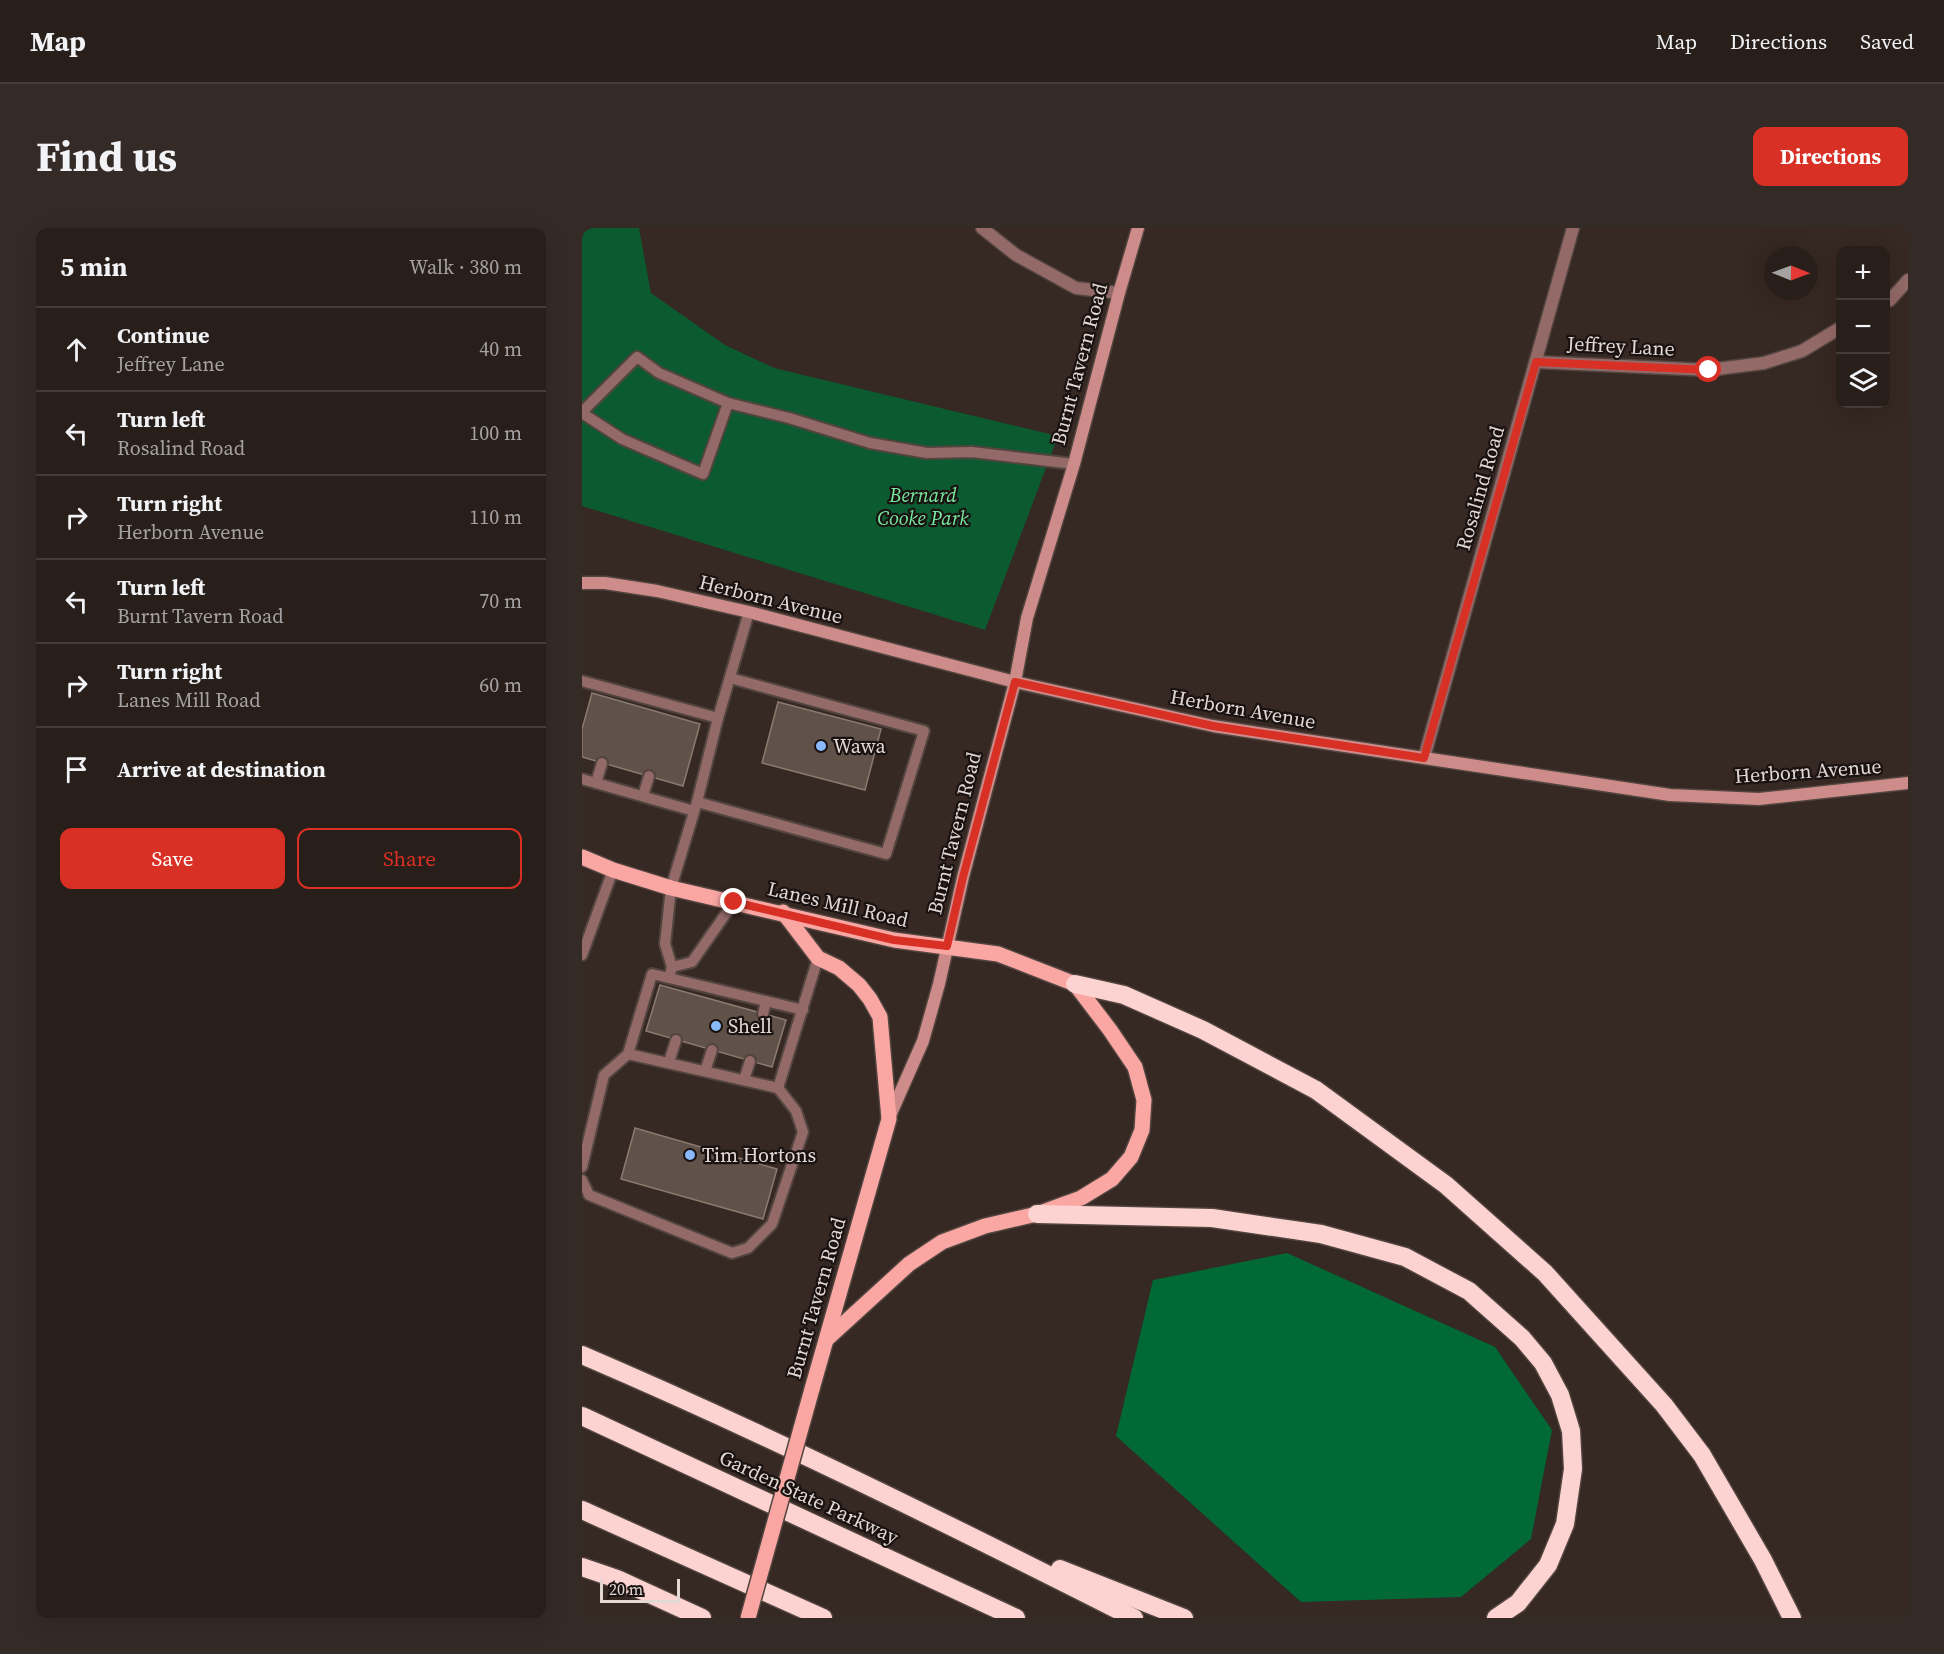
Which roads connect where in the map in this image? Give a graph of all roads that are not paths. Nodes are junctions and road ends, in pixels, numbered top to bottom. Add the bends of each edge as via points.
1 (982, 228) edge
2 (1138, 228) edge
3 (1574, 228) edge
4 (1908, 280) edge
5 (1119, 292) junction
6 (1890, 300) edge
7 (1836, 330) edge
8 (1536, 362) junction
9 (728, 403) junction
10 (582, 413) edge
11 (1074, 464) junction
12 (582, 583) edge
13 (749, 612) junction
14 (730, 678) junction
15 (582, 681) edge
16 (1015, 682) junction
17 (718, 718) junction
18 (1424, 758) junction
19 (602, 763) dead end
20 (649, 776) dead end
21 (582, 779) edge
22 (596, 783) junction
23 (1908, 783) edge
24 (643, 796) junction
25 (696, 806) junction
26 (582, 857) edge
27 (613, 870) junction
28 (671, 888) junction
29 (734, 902) junction
30 (783, 912) junction
31 (947, 946) junction
32 (582, 955) edge
33 (818, 958) junction
34 (670, 972) junction
35 (1075, 984) junction
36 (766, 1001) junction
37 (803, 1010) junction
38 (763, 1014) dead end
39 (676, 1040) dead end
40 (712, 1050) dead end
41 (628, 1054) junction
42 (750, 1061) dead end
43 (669, 1062) junction
44 (705, 1071) junction
45 (744, 1080) junction
46 (778, 1088) junction
47 (889, 1119) junction
48 (582, 1167) edge
49 (582, 1180) edge
50 (1037, 1214) junction
51 (828, 1338) junction
52 (582, 1355) edge
53 (582, 1416) edge
54 (582, 1510) edge
55 (960, 1529) junction
56 (582, 1567) edge
57 (702, 1618) edge
58 (748, 1618) edge
59 (823, 1618) edge
60 (1016, 1618) edge
61 (1134, 1618) edge
62 (1184, 1618) edge
63 (1496, 1618) edge
64 (1792, 1618) edge

1 - 5 street via 1016,255 1076,288
2 - 5 street, Burnt Tavern Road
3 - 8 street, Rosalind Road
4 - 6 street
5 - 11 street, Burnt Tavern Road
7 - 8 street, Jeffrey Lane via 1802,351 1764,363 1709,370
8 - 18 street, Rosalind Road
9 - 10 lane via 659,373 637,357
9 - 10 lane via 703,474 622,439
9 - 11 lane via 870,442 927,453 972,452
11 - 16 street, Burnt Tavern Road via 1027,618
12 - 13 street, Herborn Avenue via 657,591
13 - 14 lane
13 - 16 street, Herborn Avenue
14 - 17 lane
14 - 25 lane via 924,731 886,854
15 - 17 lane via 668,710
16 - 18 street, Herborn Avenue via 1213,726
16 - 31 street, Burnt Tavern Road
17 - 25 lane
18 - 23 street, Herborn Avenue via 1670,795 1760,799
19 - 22 lane
20 - 24 lane
21 - 22 lane
22 - 24 lane
24 - 25 lane
25 - 28 lane
26 - 27 main road, Lanes Mill Road
27 - 28 main road, Lanes Mill Road
27 - 32 lane
28 - 29 main road, Lanes Mill Road
28 - 34 lane via 664,944
29 - 30 main road, Lanes Mill Road
29 - 34 lane via 692,962
30 - 31 main road, Lanes Mill Road via 894,940
30 - 33 main road
31 - 35 main road, Lanes Mill Road via 998,954
31 - 47 street, Burnt Tavern Road via 923,1041
33 - 37 lane
33 - 47 main road via 839,968 859,985 880,1017
34 - 36 lane via 693,989
34 - 41 lane via 652,974
35 - 50 main road via 1135,1067 1144,1100 1142,1130 1131,1156 1112,1179 1081,1198
35 - 64 highway via 1124,995 1203,1030 1316,1090 1446,1185 1545,1273 1664,1405 1702,1455
36 - 37 lane
36 - 38 lane
37 - 46 lane
39 - 43 lane
40 - 44 lane
41 - 43 lane
41 - 48 lane via 604,1075
42 - 45 lane
43 - 44 lane
44 - 45 lane
45 - 46 lane
46 - 49 lane via 796,1111 803,1132 772,1224 748,1248 732,1253 589,1196
47 - 51 main road, Burnt Tavern Road
50 - 51 main road via 985,1226 942,1242 909,1264
50 - 63 highway via 1212,1218 1321,1234 1405,1257 1469,1291 1522,1338 1543,1364 1560,1395 1571,1431 1574,1469 1565,1524 1548,1565 1518,1603
51 - 58 main road, Burnt Tavern Road, bridge
52 - 55 highway
53 - 60 highway, Garden State Parkway
54 - 59 highway
55 - 61 highway
55 - 62 highway
56 - 57 highway

